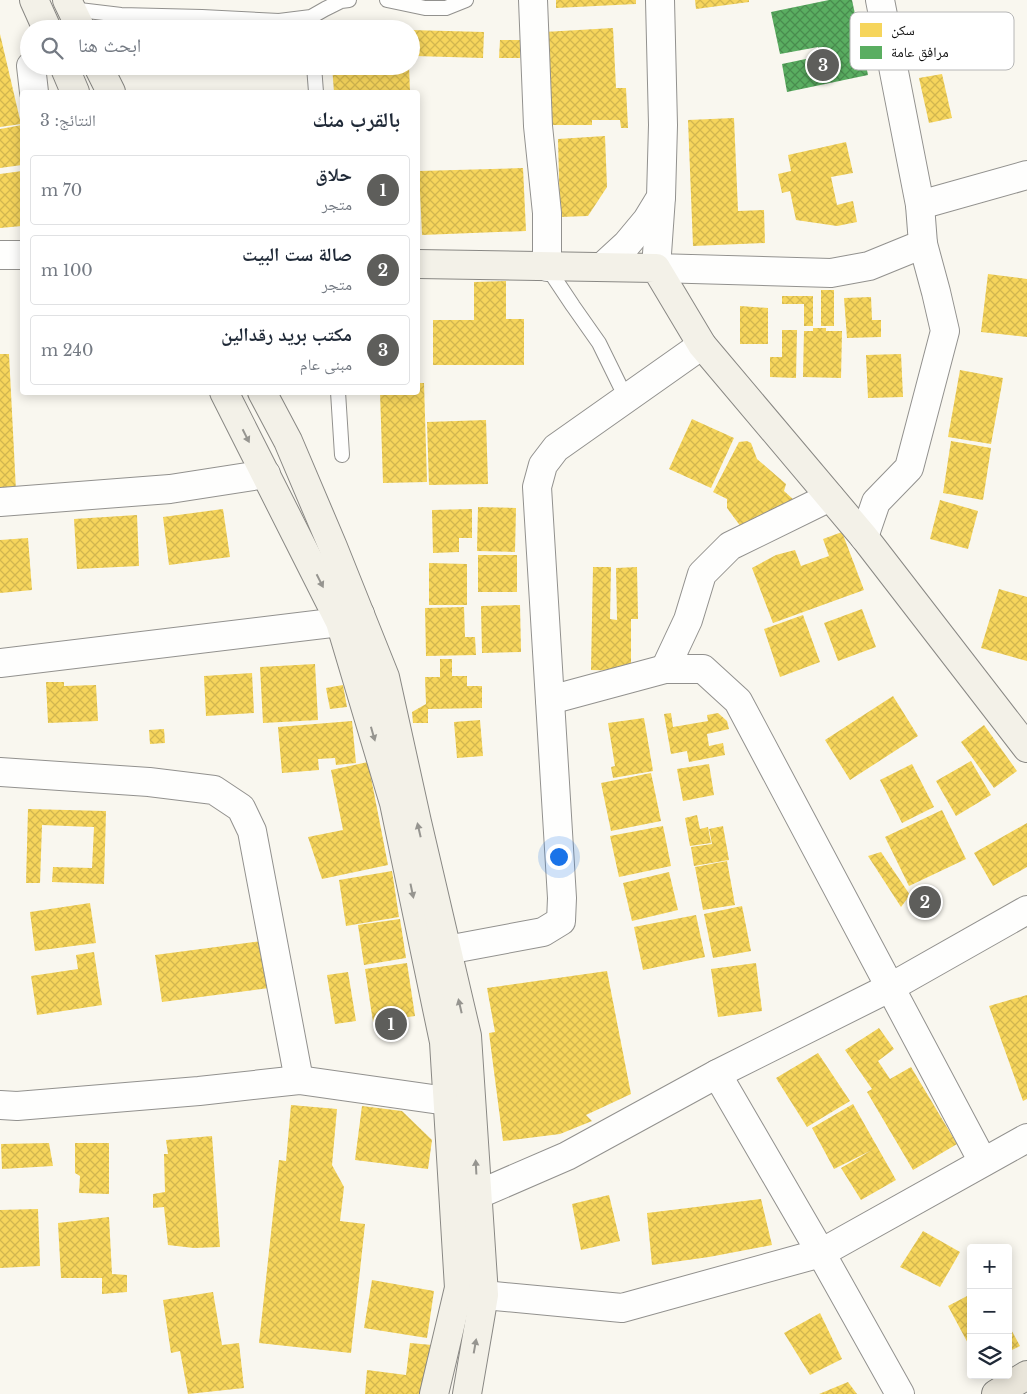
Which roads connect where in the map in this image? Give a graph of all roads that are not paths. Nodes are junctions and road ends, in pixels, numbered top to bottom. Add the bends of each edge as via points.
1 (349, 0) edge
2 (388, 0) edge
3 (466, 0) edge
4 (533, 0) edge
5 (660, 0) edge
6 (73, 13) edge
7 (260, 20) edge
8 (314, 20) edge
9 (894, 70) edge
10 (32, 75) edge
11 (68, 75) edge
12 (102, 75) edge
13 (315, 75) edge
14 (34, 90) edge
15 (74, 90) edge
16 (110, 90) edge
17 (316, 90) edge
18 (1027, 175) edge
19 (661, 196) junction
20 (920, 205) junction
21 (923, 244) junction
22 (0, 255) edge
23 (20, 255) edge
24 (420, 264) edge
25 (547, 267) junction
26 (602, 267) junction
27 (656, 268) junction
28 (702, 345) junction
29 (226, 395) edge
30 (264, 395) edge
31 (338, 395) edge
32 (626, 398) junction
33 (342, 455) dead end
34 (266, 474) junction
35 (830, 497) junction
36 (0, 502) edge
37 (864, 536) junction
38 (350, 618) junction
39 (0, 663) edge
40 (665, 669) junction
41 (550, 700) junction
42 (1027, 748) edge
43 (0, 772) edge
44 (1027, 910) edge
45 (446, 950) junction
46 (891, 987) junction
47 (717, 1074) junction
48 (299, 1080) junction
49 (447, 1101) junction
50 (0, 1105) edge
51 (1027, 1138) edge
52 (462, 1141) junction
53 (984, 1162) junction
54 (477, 1195) junction
55 (821, 1253) junction
56 (484, 1294) junction
57 (1027, 1376) edge
58 (434, 1394) edge
59 (467, 1394) edge
60 (900, 1394) edge
61 (996, 1394) edge

1 - 8 lane via 325,9
2 - 3 lane via 425,8 446,8
4 - 25 street via 538,126 548,213
5 - 19 street
6 - 7 lane
9 - 20 street
10 - 14 street
11 - 15 street
12 - 16 street
13 - 17 lane
18 - 20 street
19 - 26 street via 628,244
19 - 27 street
20 - 21 street
21 - 27 street via 869,266 831,273
21 - 37 street via 945,331 909,468 876,502
22 - 23 street
24 - 25 street
25 - 26 street
25 - 32 lane via 599,343
26 - 27 street
27 - 28 street
28 - 32 street
28 - 35 street
29 -> 34 street
30 - 38 street via 288,441 333,547
31 - 33 lane
32 - 41 street via 556,448 543,465 537,487
34 - 36 street via 170,489
34 -> 38 street
35 - 37 street
35 - 40 street via 730,546 702,574 688,620
37 - 42 street
38 - 39 street
45 -> 38 street via 385,677
38 -> 49 street via 394,803 444,1042
40 - 41 street
40 - 46 street via 703,669 738,701
41 - 45 street via 561,921 543,932
43 - 48 street via 149,782 214,790 241,808 252,830
44 - 46 street
52 -> 45 street via 467,1036
46 - 47 street
46 - 53 street
47 - 54 street via 567,1156
47 - 55 street
48 - 49 street
48 - 50 street via 200,1091
49 - 52 street
51 - 53 street
54 -> 52 street
52 - 58 street via 460,1288
53 - 55 street
54 - 56 street
55 - 56 street via 622,1308
55 - 60 street
59 -> 56 street
57 - 61 main road

